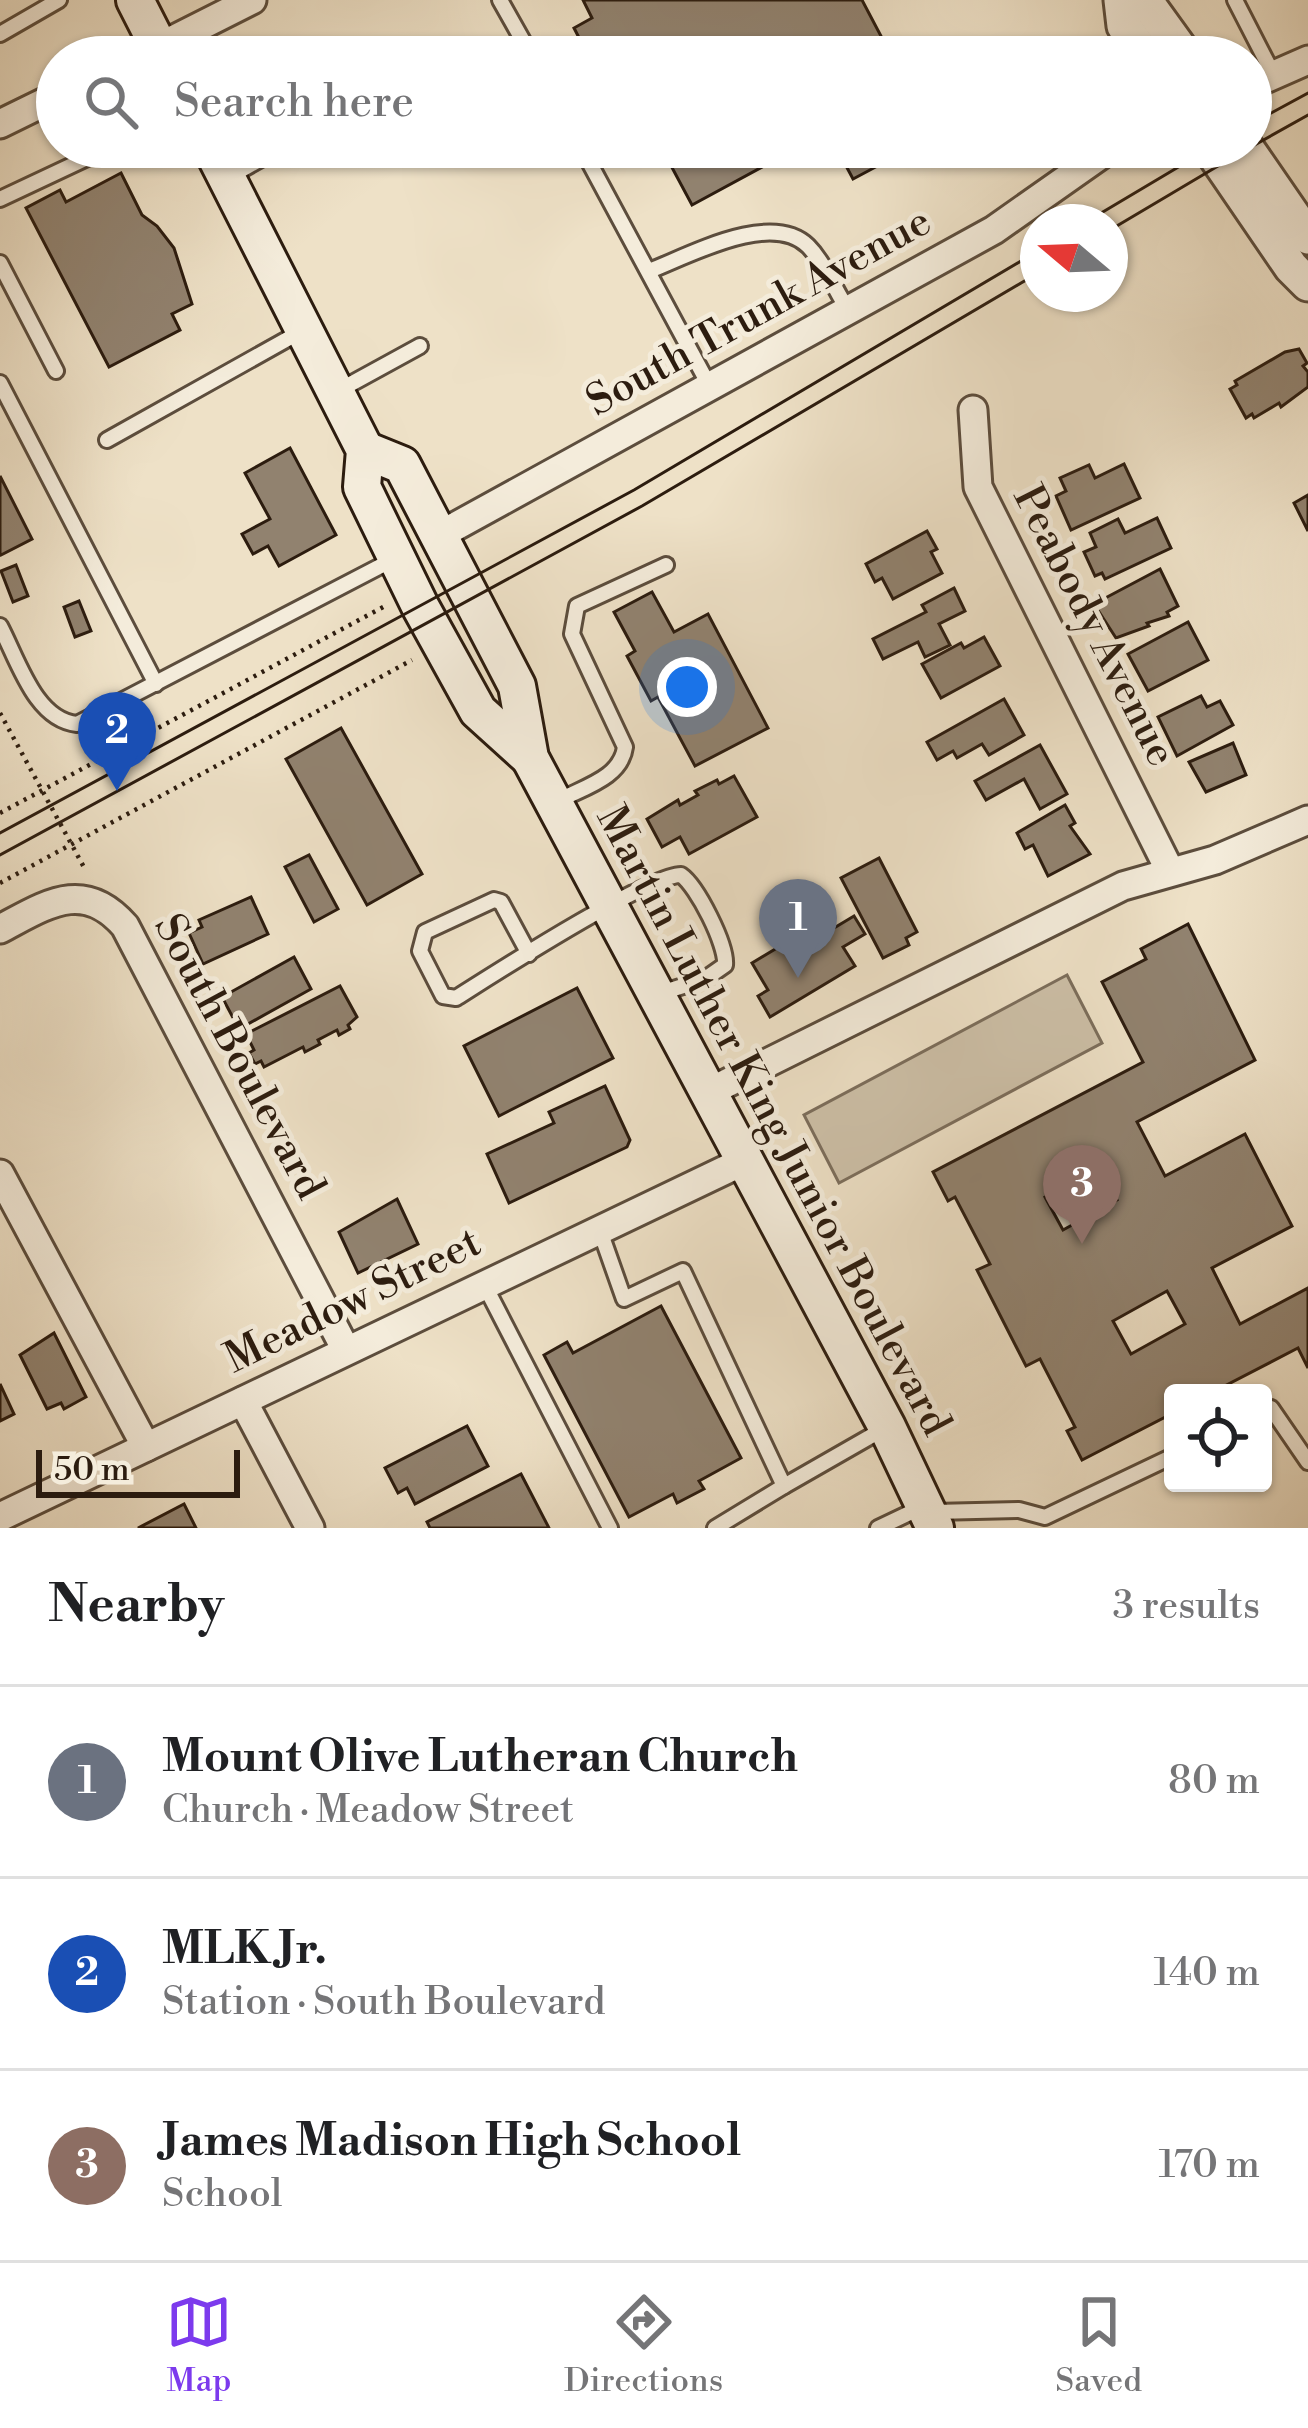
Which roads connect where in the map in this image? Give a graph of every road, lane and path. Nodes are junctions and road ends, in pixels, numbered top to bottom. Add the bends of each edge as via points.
1 (59, 0) edge
2 (136, 0) edge
3 (252, 0) edge
4 (500, 0) edge
5 (1121, 0) edge
6 (1144, 0) edge
7 (1235, 0) edge
8 (0, 34) edge
9 (148, 36) edge
10 (187, 36) edge
11 (520, 36) edge
12 (1131, 36) edge
13 (1171, 36) edge
14 (1247, 36) edge
15 (1308, 60) edge
16 (1272, 76) edge
17 (36, 107) edge
18 (0, 124) edge
19 (66, 168) edge
20 (222, 168) edge
21 (592, 168) edge
22 (1082, 168) edge
23 (1223, 168) edge
24 (1260, 168) edge
25 (0, 199) edge
26 (1308, 237) edge
27 (0, 263) edge
28 (649, 271) junction
29 (1308, 284) edge
30 (848, 310) junction
31 (304, 330) junction
32 (420, 346) dead end
33 (56, 371) dead end
34 (0, 383) edge
35 (710, 387) junction
36 (336, 392) junction
37 (974, 410) dead end
38 (107, 440) dead end
39 (365, 450) junction
40 (438, 536) junction
41 (396, 558) junction
42 (666, 565) dead end
43 (389, 603) dead end
44 (0, 626) edge
45 (417, 657) dead end
46 (156, 684) junction
47 (0, 712) edge
48 (4, 728) edge
49 (530, 758) junction
50 (42, 790) junction
51 (554, 803) junction
52 (0, 813) edge
53 (1308, 820) edge
54 (71, 844) junction
55 (1170, 871) junction
56 (0, 883) edge
57 (77, 898) junction
58 (609, 907) junction
59 (0, 929) edge
60 (529, 954) junction
61 (656, 994) junction
62 (706, 1093) junction
63 (744, 1161) junction
64 (0, 1174) edge
65 (599, 1228) junction
66 (484, 1284) junction
67 (346, 1350) junction
68 (243, 1401) junction
69 (1272, 1409) edge
70 (887, 1427) junction
71 (146, 1447) junction
72 (1164, 1460) edge
73 (1308, 1462) edge
74 (784, 1486) junction
75 (929, 1515) edge
76 (0, 1517) edge
77 (310, 1528) edge
78 (610, 1528) edge
79 (715, 1528) edge
80 (878, 1528) edge

1 - 8 lane
2 - 9 main road
3 - 10 street
4 - 11 lane
5 - 12 street
6 - 13 street
7 - 14 lane
15 - 16 street
17 - 18 street
19 - 25 lane
20 - 31 main road, Martin Luther King Junior Boulevard
21 - 28 lane
22 - 30 street, South Trunk Avenue via 994,230
23 - 29 street
24 - 26 street
27 - 33 lane
28 - 30 lane via 742,235 783,234 807,244
28 - 35 lane
30 - 35 street, South Trunk Avenue
31 - 36 main road, Martin Luther King Junior Boulevard
31 - 38 lane
32 - 36 lane
34 - 46 lane
35 - 40 street, South Trunk Avenue
36 - 39 main road, Martin Luther King Junior Boulevard
37 - 55 street, Peabody Avenue via 978,487
39 - 40 main road, Martin Luther King Junior Boulevard via 401,465
39 - 41 main road, Martin Luther King Junior Boulevard via 362,487
40 - 49 main road, Martin Luther King Junior Boulevard via 518,686
41 - 46 lane
41 - 49 main road, Martin Luther King Junior Boulevard via 478,711
42 - 51 lane via 577,606 572,634 625,747 614,772
43 - 50 path
44 - 46 lane via 46,712 61,722 77,724
45 - 54 path
47 - 48 path
48 - 50 path
49 - 51 main road, Martin Luther King Junior Boulevard
50 - 52 path
50 - 54 path
51 - 58 main road, Martin Luther King Junior Boulevard
53 - 55 street
54 - 56 path
54 - 57 path via 86,872 66,883
55 - 62 street via 1123,886
57 - 59 street
57 - 67 street, South Boulevard via 112,911 124,926
58 - 60 lane
58 - 61 main road, Martin Luther King Junior Boulevard
58 - 61 lane via 673,874 688,878 725,965
60 - 60 lane via 449,999 421,942 425,932 494,900
61 - 62 main road, Martin Luther King Junior Boulevard
62 - 63 main road, Martin Luther King Junior Boulevard
63 - 65 street, Meadow Street
63 - 70 main road, Martin Luther King Junior Boulevard
64 - 71 street
65 - 66 street, Meadow Street
65 - 74 lane via 624,1299 683,1271
66 - 67 street, Meadow Street
66 - 78 lane
67 - 68 street, Meadow Street
68 - 71 street, Meadow Street
68 - 77 street
69 - 73 lane
70 - 74 lane
70 - 75 main road, Martin Luther King Junior Boulevard
71 - 76 street, Meadow Street
72 - 75 lane via 1045,1516
74 - 79 lane
75 - 80 lane

